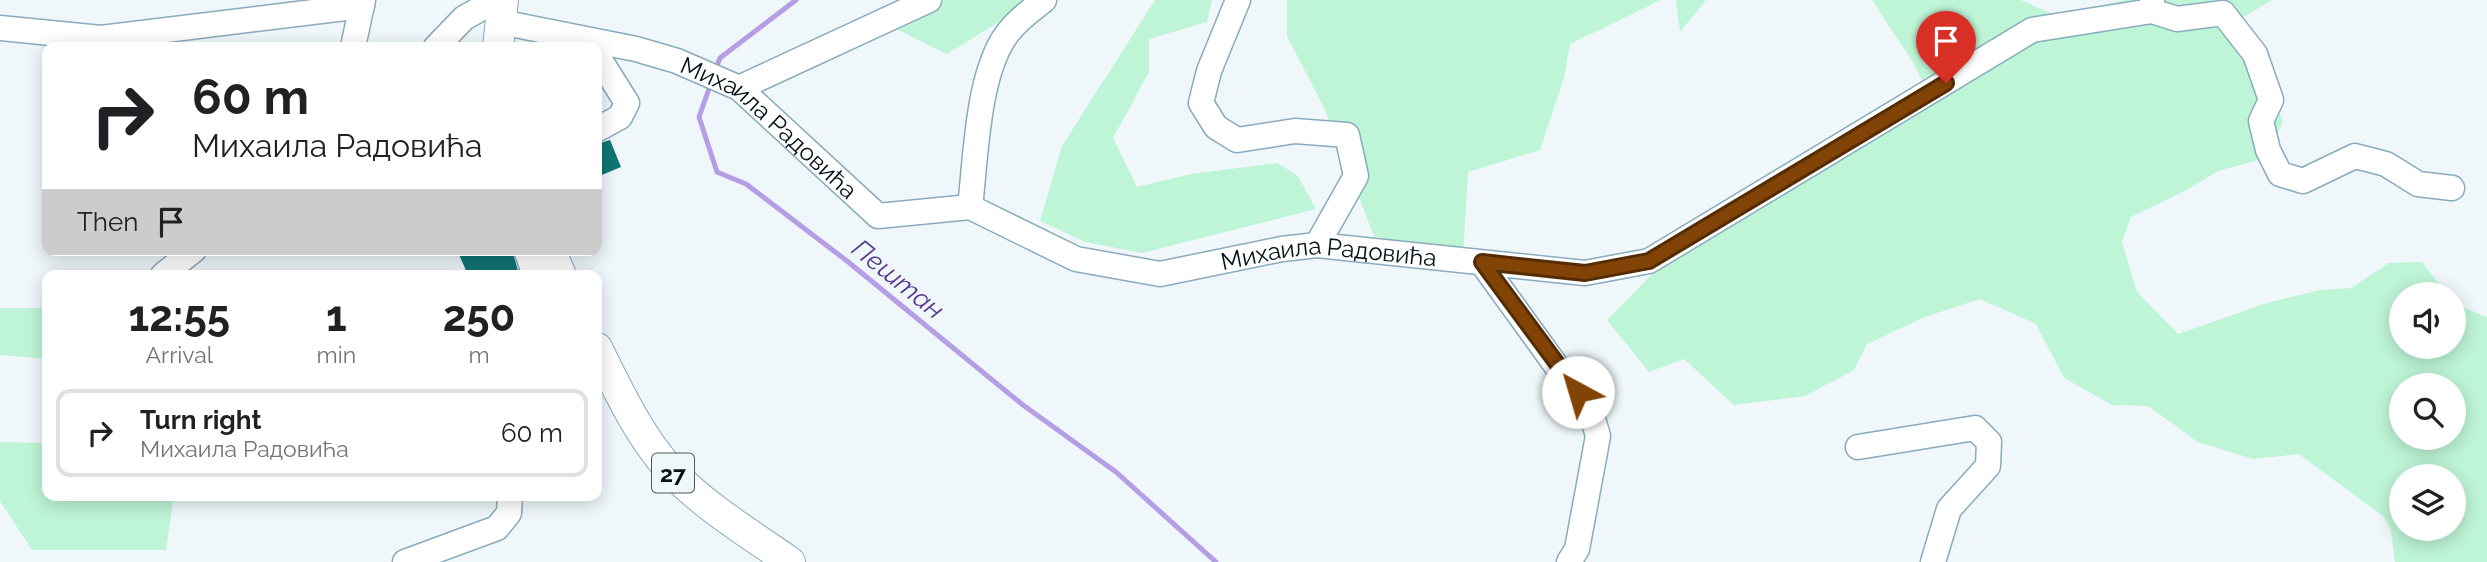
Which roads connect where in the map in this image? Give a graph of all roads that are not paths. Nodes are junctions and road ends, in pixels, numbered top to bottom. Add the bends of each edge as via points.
1 (929, 0) edge
2 (1044, 0) edge
3 (1238, 0) edge
4 (362, 3) edge
5 (2152, 6) edge
6 (499, 17) edge
7 (0, 28) edge
8 (354, 42) edge
9 (441, 42) edge
10 (576, 42) edge
11 (602, 49) edge
12 (602, 63) edge
13 (739, 88) junction
14 (602, 127) edge
15 (2452, 188) dead end
16 (970, 207) junction
17 (1317, 245) junction
18 (187, 256) edge
19 (1482, 262) junction
20 (169, 270) edge
21 (602, 358) edge
22 (1858, 447) dead end
23 (510, 501) edge
24 (404, 562) edge
25 (790, 562) edge
26 (1569, 562) edge
27 (1933, 562) edge

1 - 13 street
2 - 16 street via 1009,30 993,62 982,98
3 - 17 street via 1201,103 1216,127 1237,140 1295,131 1347,135 1356,176
4 - 7 street via 101,38
4 - 8 street
5 - 15 street via 2177,19 2223,13 2255,54 2271,100 2261,121 2280,174 2303,181 2355,156 2386,164 2418,184
5 - 19 street, Михаила Радовића via 2032,30 1649,261 1585,273
6 - 9 street via 464,18
6 - 10 street, Михаила Радовића
11 - 13 street, Михаила Радовића via 677,61
12 - 14 street via 627,103 620,117
13 - 16 street, Михаила Радовића via 878,216
16 - 17 street, Михаила Радовића via 1076,259 1160,274
17 - 19 street, Михаила Радовића
18 - 20 street
19 - 26 street via 1588,402 1598,436 1577,550
21 - 25 main road, 27 via 638,426 670,470
22 - 27 street via 1975,428 1989,442 1988,466 1950,509
23 - 24 street via 509,513 497,527

